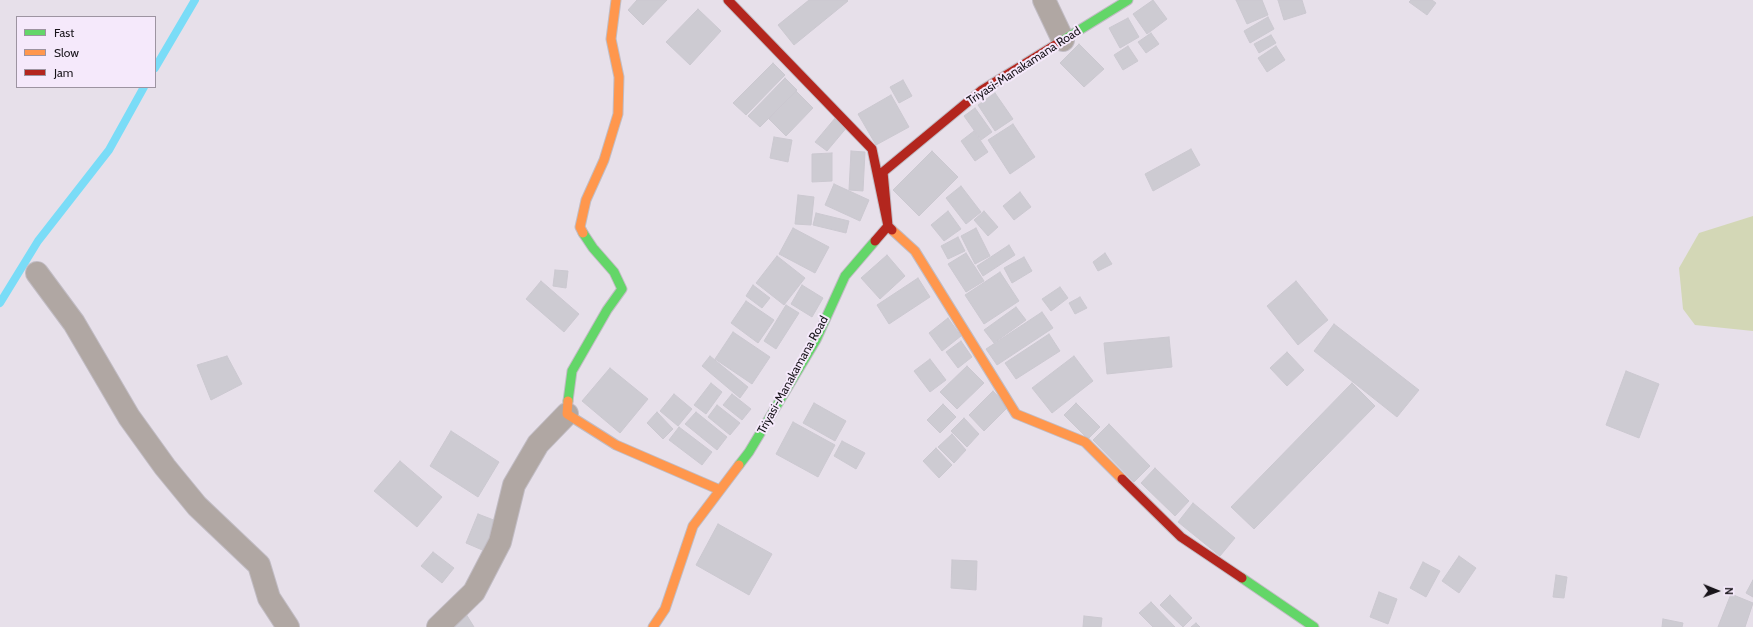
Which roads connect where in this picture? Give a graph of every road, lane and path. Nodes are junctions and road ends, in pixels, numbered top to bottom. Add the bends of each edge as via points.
1 (616, 0) edge
2 (728, 0) edge
3 (1044, 0) edge
4 (1128, 0) edge
5 (1063, 40) junction
6 (888, 226) junction
7 (37, 273) dead end
8 (567, 414) junction
9 (720, 490) junction
10 (288, 627) edge
11 (438, 627) edge
12 (653, 627) edge
13 (1314, 627) edge

1 - 8 street via 611,39 619,77 618,114 604,160 586,200 580,227 593,248 614,272 622,289 572,371
2 - 6 street via 872,149
3 - 5 street
4 - 5 street, Triyasi-Manakamana Road
5 - 6 street, Triyasi-Manakamana Road via 982,90 883,172
6 - 9 street, Triyasi-Manakamana Road via 845,276 816,340 749,452
6 - 13 street via 915,251 1016,414 1086,442 1181,537
7 - 10 street via 74,323 129,417 165,467 197,506 259,565 269,598
8 - 9 street via 616,445
8 - 11 street via 538,444 514,485 500,542 474,592
9 - 12 street, Triyasi-Manakamana Road via 693,526 665,609

